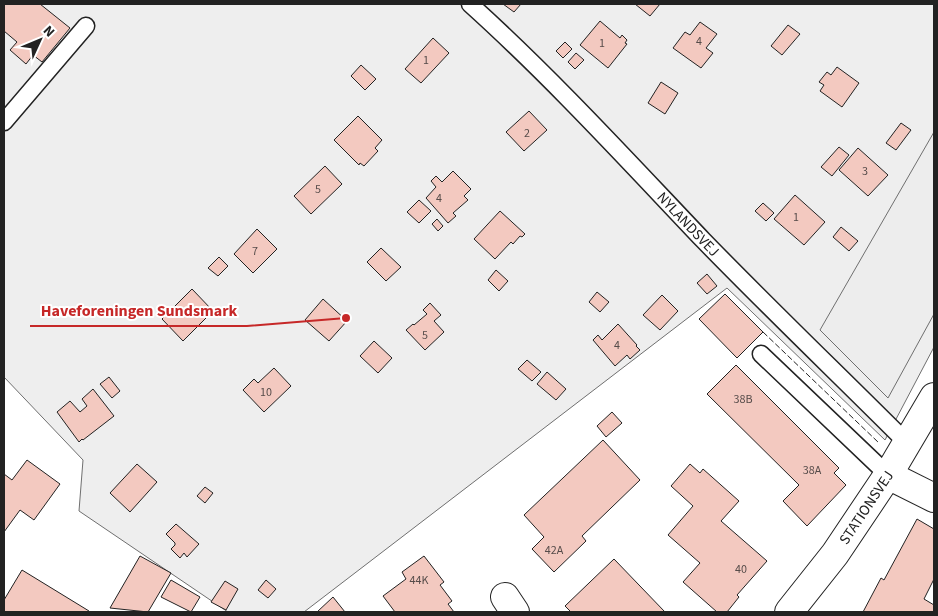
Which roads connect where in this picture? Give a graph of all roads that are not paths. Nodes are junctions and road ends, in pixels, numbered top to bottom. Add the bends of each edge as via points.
1 (470, 4) edge
2 (86, 26) dead end
3 (4, 122) edge
4 (761, 354) dead end
5 (934, 397) edge
6 (907, 443) junction
7 (888, 475) junction
8 (934, 498) edge
9 (789, 612) edge

1 - 6 lane, NYLANDSVEJ via 515,44 704,241
2 - 3 lane
4 - 7 lane
5 - 6 street, STATIONSVEJ
6 - 7 street, STATIONSVEJ
7 - 8 street
7 - 9 street, STATIONSVEJ via 835,554

